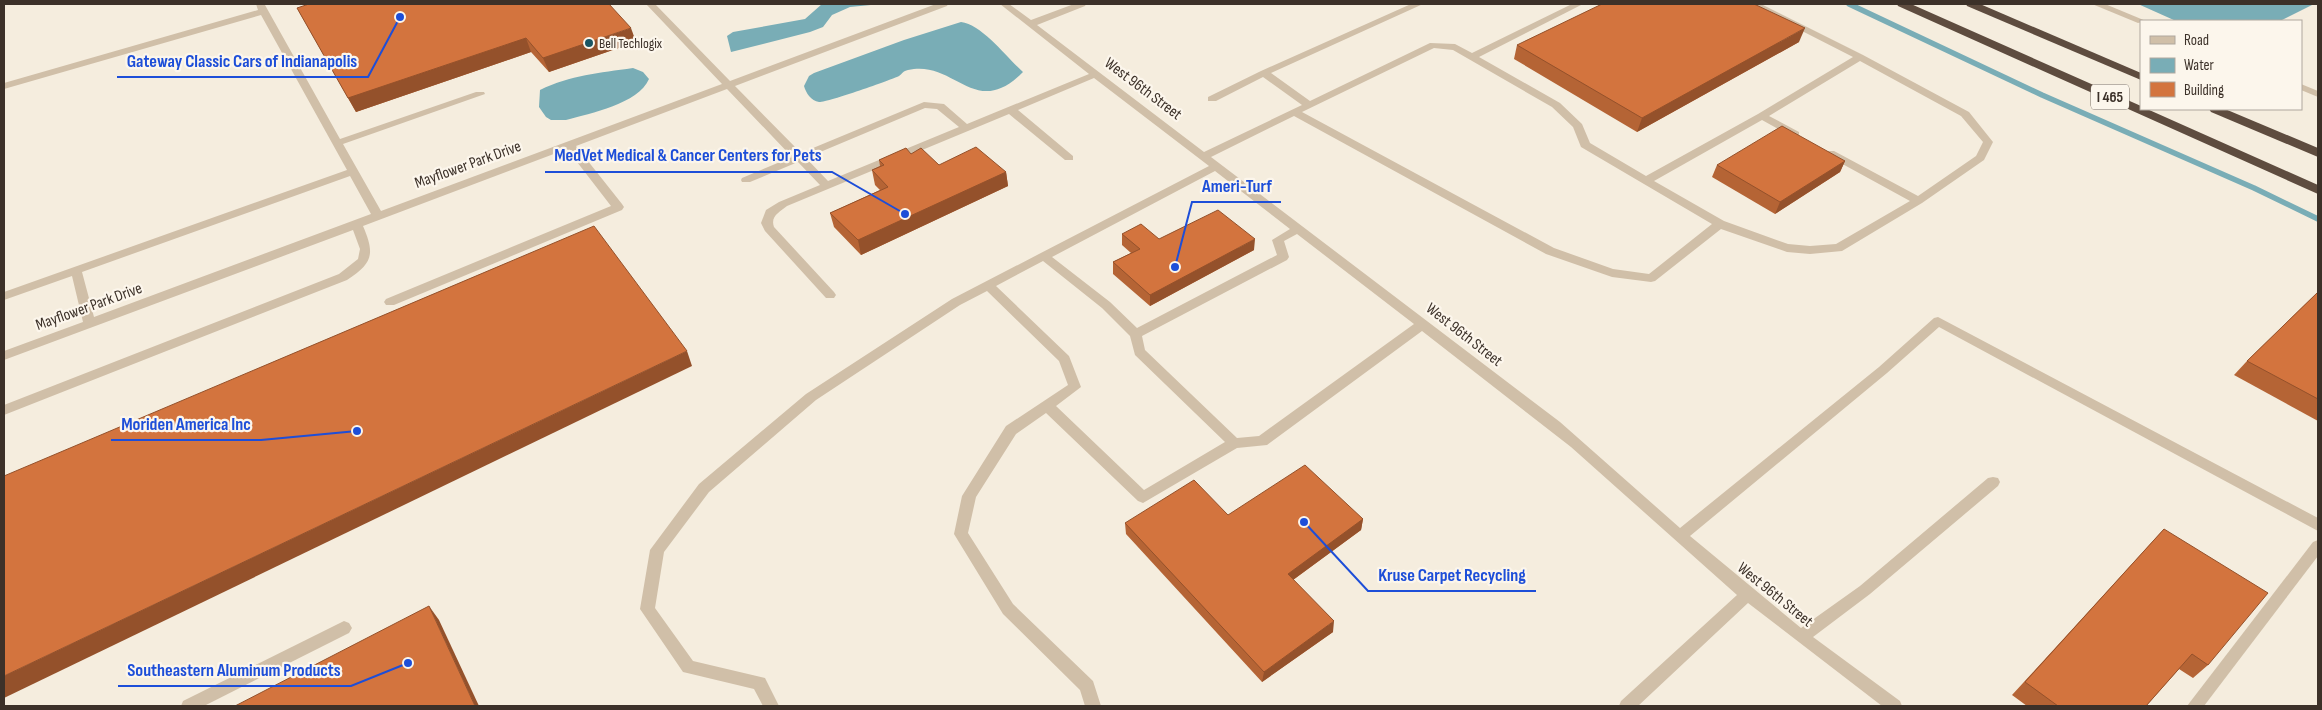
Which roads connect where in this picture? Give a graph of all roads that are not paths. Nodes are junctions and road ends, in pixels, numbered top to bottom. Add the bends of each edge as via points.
1 (650, 4) edge
2 (944, 4) edge
3 (1004, 4) edge
4 (1082, 4) edge
5 (1418, 4) edge
6 (1579, 4) edge
7 (1754, 4) edge
8 (1902, 4) edge
9 (1970, 4) edge
10 (2097, 4) edge
11 (261, 7) edge
12 (2140, 21) edge
13 (1030, 24) junction
14 (1472, 57) junction
15 (1860, 57) junction
16 (1264, 73) junction
17 (1096, 74) junction
18 (2140, 77) edge
19 (727, 85) junction
20 (4, 86) edge
21 (2302, 87) edge
22 (480, 94) dead end
23 (2318, 94) edge
24 (1212, 99) dead end
25 (1309, 105) junction
26 (1010, 109) junction
27 (2217, 110) edge
28 (1294, 112) junction
29 (1762, 116) junction
30 (966, 128) junction
31 (1805, 139) edge
32 (336, 143) junction
33 (569, 144) junction
34 (1822, 149) edge
35 (2318, 153) edge
36 (1204, 156) junction
37 (800, 158) junction
38 (1069, 158) dead end
39 (1217, 166) junction
40 (353, 171) junction
41 (746, 180) dead end
42 (1647, 180) junction
43 (826, 185) junction
44 (2318, 190) edge
45 (1918, 201) junction
46 (378, 216) junction
47 (356, 224) junction
48 (1720, 224) junction
49 (1298, 229) junction
50 (1044, 256) junction
51 (76, 270) junction
52 (988, 285) junction
53 (830, 295) dead end
54 (4, 296) edge
55 (390, 302) dead end
56 (90, 324) junction
57 (1423, 324) junction
58 (1136, 334) junction
59 (4, 356) edge
60 (1047, 406) junction
61 (4, 410) edge
62 (1234, 443) junction
63 (1993, 482) dead end
64 (2318, 525) edge
65 (1680, 536) junction
66 (2318, 546) edge
67 (1747, 595) junction
68 (344, 628) dead end
69 (1800, 637) junction
70 (189, 706) edge
71 (771, 706) edge
72 (1093, 706) edge
73 (1627, 706) edge
74 (1894, 706) edge
75 (2195, 706) edge

1 - 19 street
2 - 19 street, Mayflower Park Drive
3 - 13 street, West 96th Street
4 - 13 street
5 - 16 street
6 - 14 street
7 - 15 street
8 - 44 highway, I 465
9 - 18 highway, I 465
10 - 12 street
11 - 20 street
11 - 32 street
13 - 17 street, West 96th Street
14 - 25 street via 1455,46 1433,45
14 - 42 street via 1556,106 1578,126 1585,144
15 - 29 street
15 - 45 street via 1965,114 1988,142 1980,158
16 - 24 street
16 - 25 street
17 - 26 street
17 - 36 street, West 96th Street
19 - 33 street, Mayflower Park Drive
19 - 37 street
21 - 23 street
22 - 32 street
25 - 28 street
26 - 30 street
26 - 38 street
27 - 35 highway
28 - 36 street
28 - 48 street via 1550,251 1612,272 1651,278
29 - 31 street
29 - 42 street
30 - 37 street via 940,106 924,105
30 - 43 street
32 - 40 street
33 - 46 street, Mayflower Park Drive
33 - 55 street via 618,207
34 - 45 street
36 - 39 street, West 96th Street
37 - 41 street
37 - 43 street
39 - 49 street, West 96th Street
39 - 50 street
40 - 46 street
40 - 51 street
42 - 48 street
43 - 53 street via 783,204 770,213 767,222
45 - 48 street via 1838,248 1787,248
46 - 47 street, Mayflower Park Drive
47 - 56 street, Mayflower Park Drive
47 - 61 street via 367,255 362,264 343,277
49 - 57 street, West 96th Street
49 - 58 street via 1278,240 1283,257
50 - 52 street
50 - 58 street via 1106,305
51 - 54 street
51 - 56 street
52 - 60 street via 1065,359 1075,387
52 - 71 street via 956,302 811,397 704,488 657,550 647,609 688,667 759,683
56 - 59 street, Mayflower Park Drive
57 - 62 street via 1262,441
57 - 65 street, West 96th Street via 1587,452
58 - 62 street via 1139,352
60 - 62 street via 1143,498
60 - 72 street via 1011,430 969,496 961,534 1008,609 1087,686
63 - 69 street via 1865,590
64 - 65 street via 1938,321
65 - 67 street, West 96th Street
66 - 75 street
67 - 69 street, West 96th Street
67 - 73 street
68 - 70 street
69 - 74 street, West 96th Street

